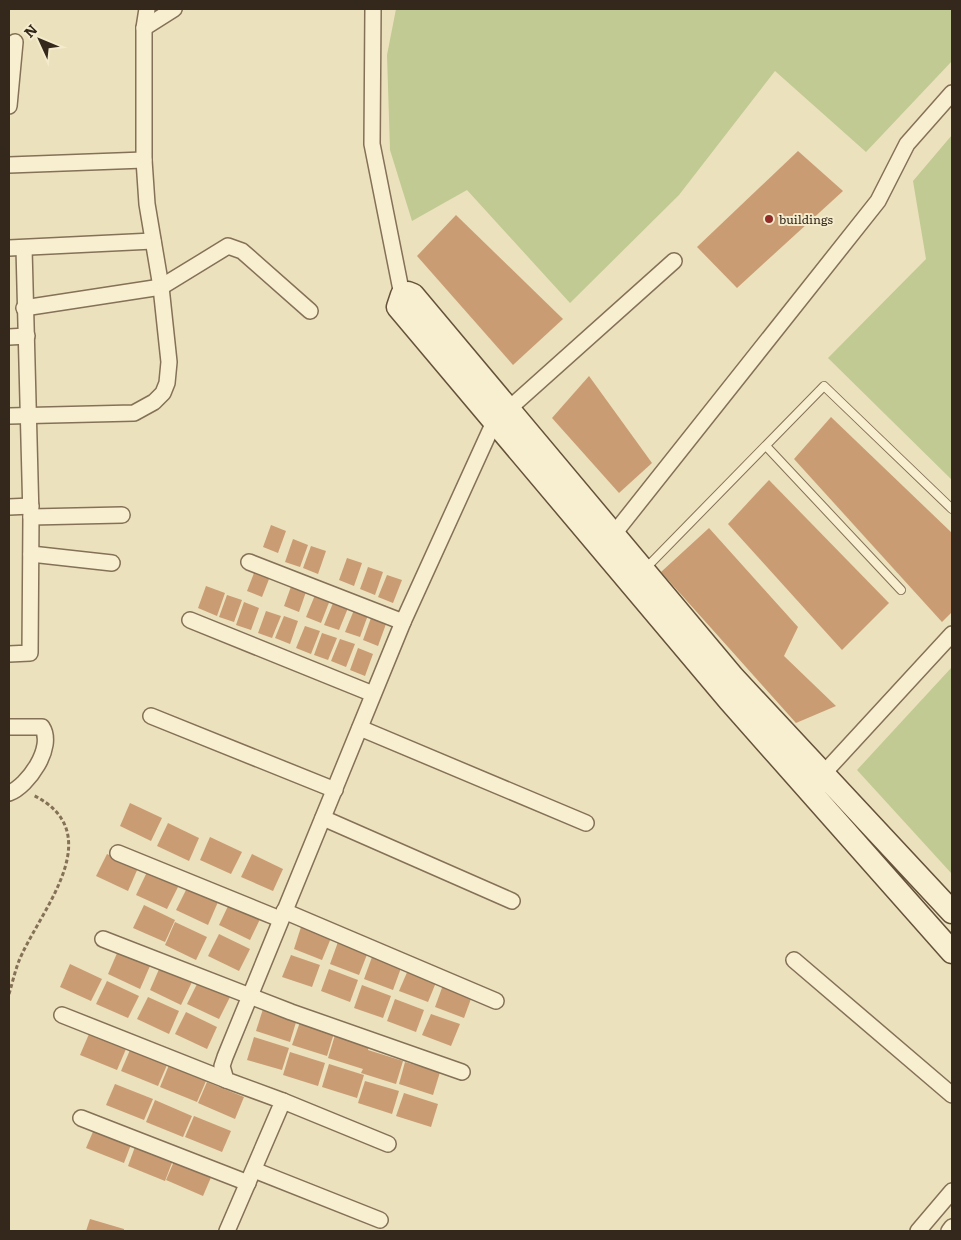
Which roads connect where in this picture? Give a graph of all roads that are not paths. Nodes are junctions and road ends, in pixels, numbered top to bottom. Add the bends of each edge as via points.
1 (148, 9) edge
2 (174, 9) edge
3 (373, 9) edge
4 (144, 28) junction
5 (15, 42) dead end
6 (952, 93) edge
7 (9, 106) edge
8 (144, 160) junction
9 (9, 165) edge
10 (153, 241) junction
11 (16, 248) edge
12 (674, 261) dead end
13 (161, 288) junction
14 (402, 295) joint
15 (24, 308) junction
16 (310, 311) dead end
17 (27, 336) junction
18 (9, 337) edge
19 (500, 415) junction
20 (9, 416) edge
21 (29, 416) junction
22 (766, 446) junction
23 (9, 507) edge
24 (952, 509) edge
25 (31, 512) junction
26 (122, 515) dead end
27 (613, 535) junction
28 (31, 554) junction
29 (249, 562) dead end
30 (112, 563) dead end
31 (643, 572) junction
32 (902, 590) dead end
33 (190, 620) dead end
34 (403, 622) junction
35 (952, 634) edge
36 (686, 636) junction
37 (9, 654) edge
38 (374, 694) junction
39 (151, 716) dead end
40 (9, 727) edge
41 (360, 728) junction
42 (823, 774) junction
43 (334, 790) junction
44 (9, 793) edge
45 (323, 818) junction
46 (586, 823) dead end
47 (118, 853) dead end
48 (512, 901) dead end
49 (952, 912) edge
50 (282, 915) junction
51 (102, 939) dead end
52 (952, 952) edge
53 (794, 960) dead end
54 (249, 995) junction
55 (496, 1001) dead end
56 (62, 1016) dead end
57 (462, 1072) dead end
58 (226, 1080) junction
59 (952, 1095) edge
60 (283, 1102) junction
61 (81, 1118) dead end
62 (388, 1144) dead end
63 (251, 1177) junction
64 (952, 1191) edge
65 (380, 1220) dead end
66 (952, 1227) edge
67 (227, 1231) edge
68 (918, 1231) edge
69 (949, 1231) edge

1 - 4 street
2 - 4 street
3 - 14 street via 372,144
4 - 8 street
5 - 7 street
6 - 27 street via 907,144 878,201
8 - 9 street
8 - 10 street
10 - 11 street
10 - 13 street
11 - 15 street
12 - 19 street
13 - 15 street
13 - 16 street via 223,248 234,246
13 - 21 street via 169,362 167,383 154,402 134,413
14 - 19 street via 413,295
15 - 17 street
17 - 18 street
17 - 21 street
19 - 27 street
19 - 34 street
19 - 36 street
20 - 21 street
21 - 25 street
22 - 24 lane via 824,386
22 - 31 lane
22 - 32 lane
23 - 25 street
25 - 26 street
25 - 28 street
27 - 31 street
28 - 30 street
28 - 37 street via 30,653
29 - 34 street
31 - 36 street
33 - 38 street
34 - 38 street
35 - 42 street
36 - 42 street via 733,677
36 - 52 street
38 - 41 street
39 - 43 street
40 - 44 street via 42,727 44,748 32,773
41 - 43 street
41 - 46 street
42 - 49 street
43 - 45 street
45 - 48 street
45 - 50 street
47 - 50 street
50 - 54 street
50 - 55 street
51 - 54 street
53 - 59 street
54 - 57 street
54 - 58 street via 224,1057 222,1066
56 - 58 street
58 - 60 street
60 - 62 street
60 - 63 street
61 - 63 street
63 - 65 street
63 - 67 street
64 - 68 street
66 - 69 street

